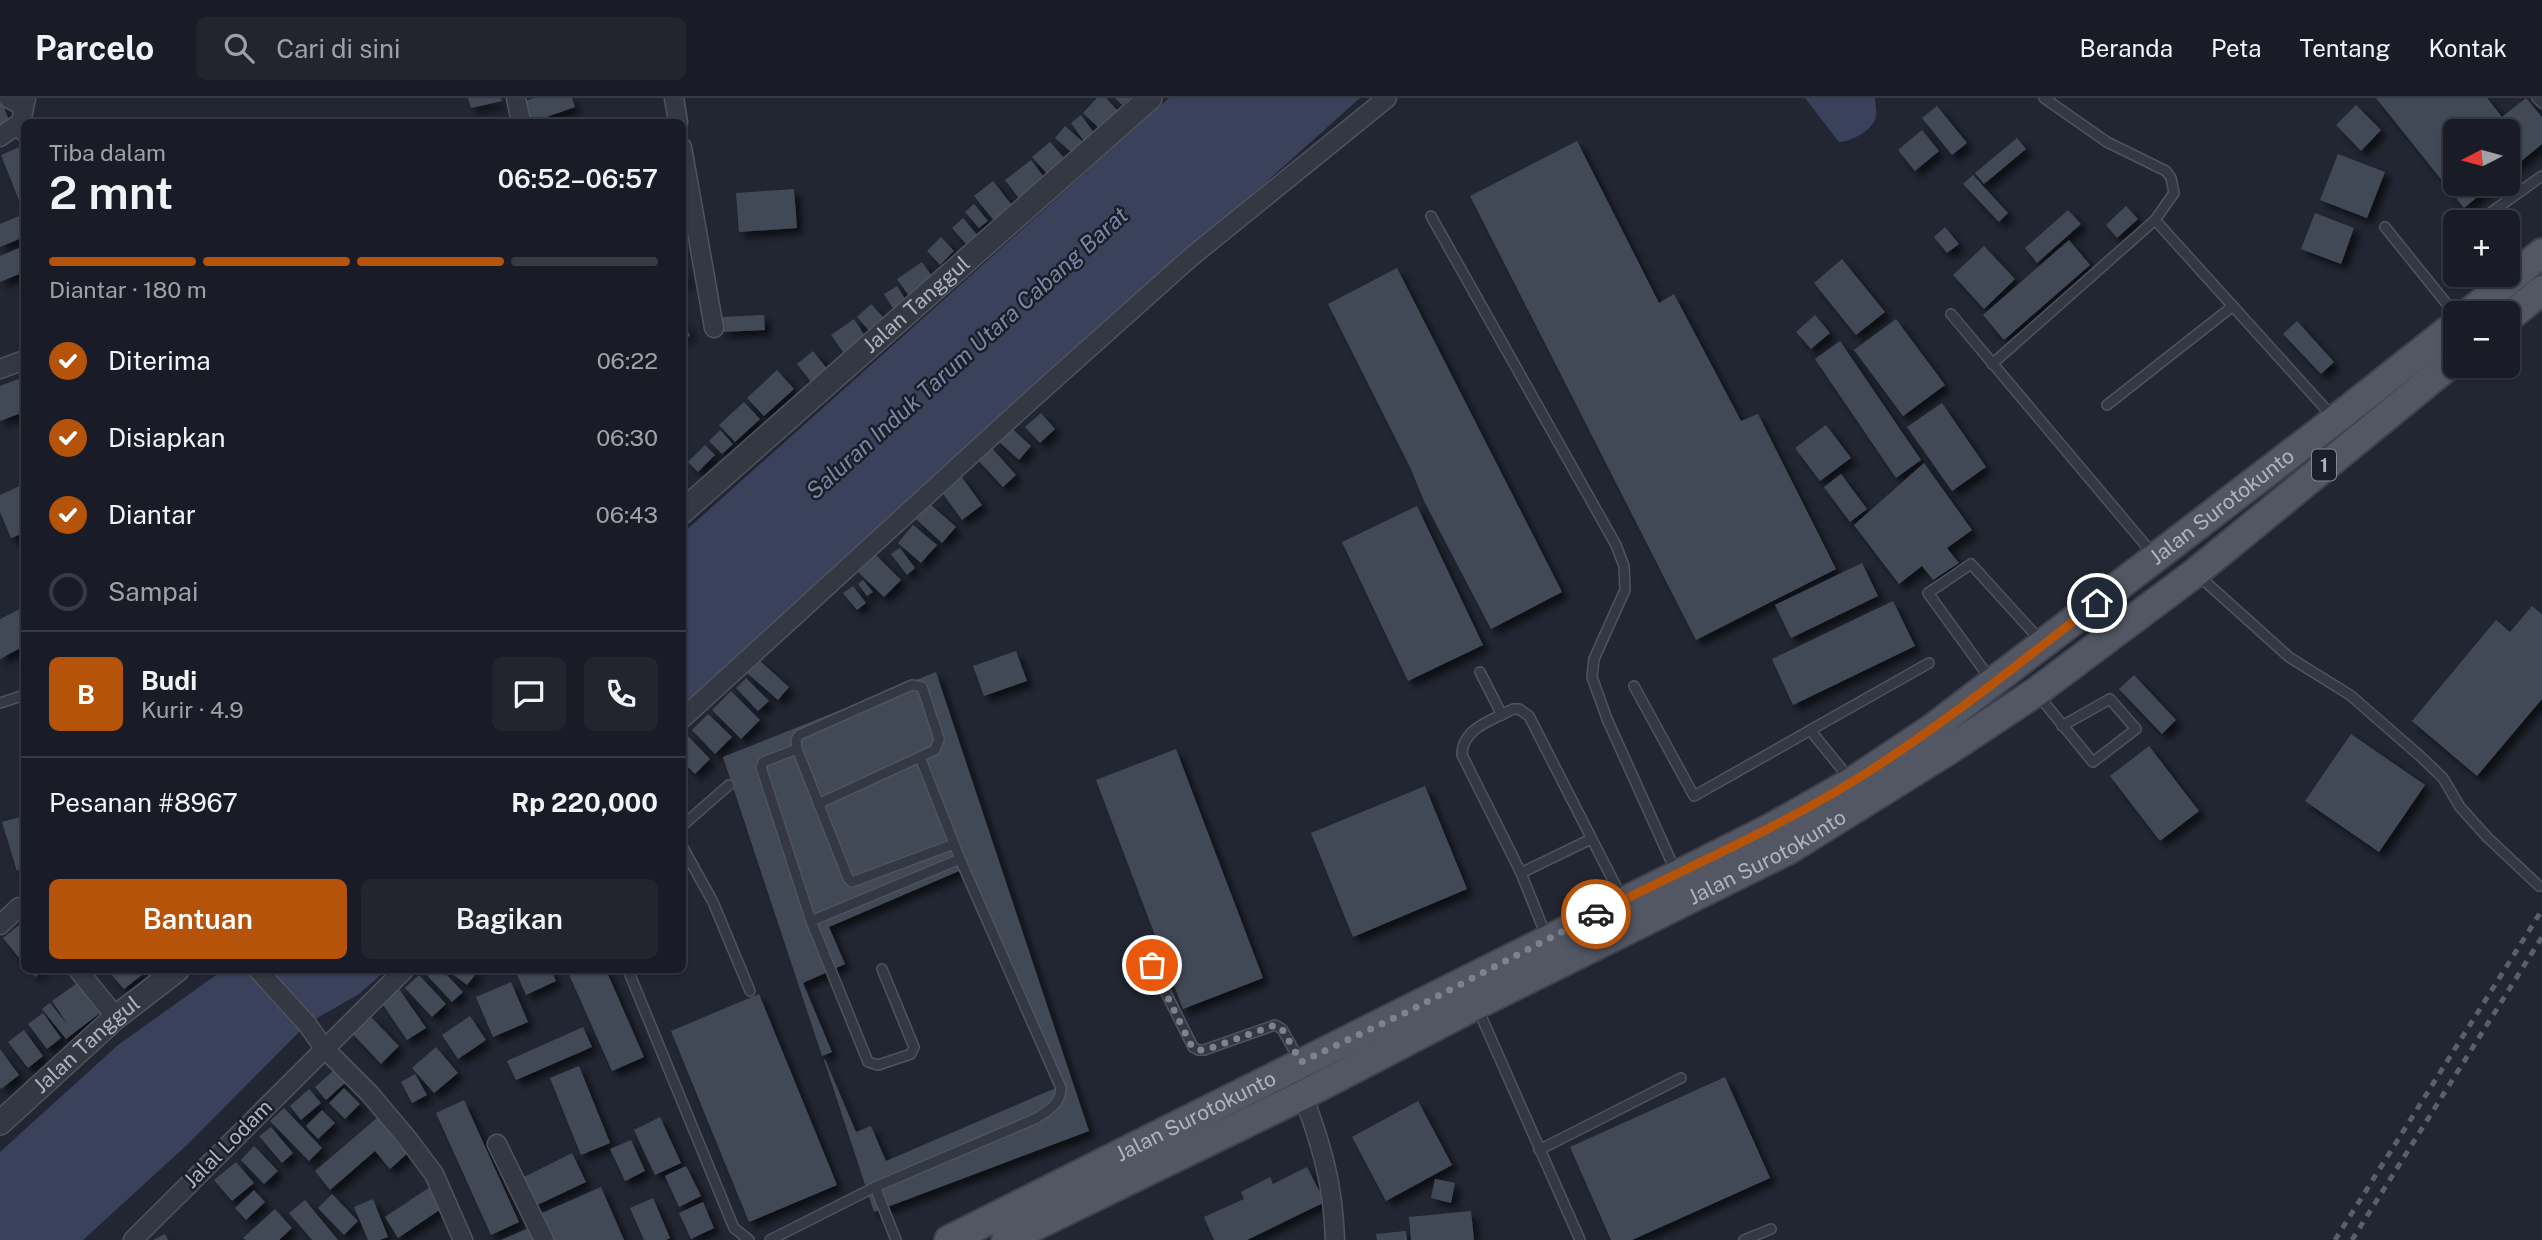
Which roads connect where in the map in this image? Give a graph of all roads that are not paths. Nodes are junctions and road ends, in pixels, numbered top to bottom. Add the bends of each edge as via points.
1 (516, 98) edge
2 (674, 98) edge
3 (1150, 98) edge
4 (1387, 98) edge
5 (2044, 98) edge
6 (2538, 98) edge
7 (2542, 103) edge
8 (21, 112) edge
9 (520, 119) edge
10 (678, 119) edge
11 (0, 137) edge
12 (686, 170) edge
13 (2542, 176) edge
14 (2494, 210) edge
15 (1431, 216) dead end
16 (2155, 220) junction
17 (2385, 227) dead end
18 (2542, 253) edge
19 (2542, 290) edge
20 (2445, 301) edge
21 (2484, 301) edge
22 (2233, 306) junction
23 (2520, 308) edge
24 (1951, 314) dead end
25 (714, 328) dead end
26 (2443, 335) edge
27 (21, 361) edge
28 (1992, 364) junction
29 (0, 369) edge
30 (2443, 370) edge
31 (2107, 405) dead end
32 (2335, 421) junction
33 (686, 508) edge
34 (2156, 558) junction
35 (2195, 573) junction
36 (2044, 645) junction
37 (1929, 663) dead end
38 (1480, 672) dead end
39 (1993, 684) junction
40 (1634, 686) dead end
41 (2036, 692) junction
42 (21, 696) edge
43 (0, 703) edge
44 (686, 715) edge
45 (1502, 715) junction
46 (2062, 726) junction
47 (1810, 730) junction
48 (796, 749) junction
49 (920, 758) junction
50 (1852, 782) junction
51 (729, 785) dead end
52 (818, 804) junction
53 (686, 823) edge
54 (1591, 839) junction
55 (954, 844) junction
56 (686, 853) edge
57 (960, 859) junction
58 (1521, 873) junction
59 (2539, 886) dead end
60 (1684, 887) junction
61 (1623, 900) junction
62 (21, 907) edge
63 (811, 921) junction
64 (0, 925) edge
65 (1142, 945) dead end
66 (1553, 952) junction
67 (882, 970) dead end
68 (80, 973) edge
69 (173, 973) edge
70 (261, 973) edge
71 (401, 973) edge
72 (629, 973) edge
73 (750, 991) dead end
74 (1476, 1005) junction
75 (116, 1017) junction
76 (324, 1048) junction
77 (1301, 1062) junction
78 (1681, 1078) dead end
79 (1303, 1095) junction
80 (0, 1122) edge
81 (497, 1143) dead end
82 (1539, 1150) junction
83 (875, 1187) junction
84 (1772, 1229) dead end
85 (133, 1240) edge
86 (463, 1240) edge
87 (544, 1240) edge
88 (750, 1240) edge
89 (770, 1240) edge
90 (896, 1240) edge
91 (949, 1240) edge
92 (1006, 1240) edge
93 (1335, 1240) edge
94 (1580, 1240) edge
95 (1744, 1240) edge

1 - 9 street
2 - 10 street
3 - 33 street, Jalan Tanggul
4 - 44 street via 1191,257
5 - 16 lane via 2107,142 2166,171 2174,194
6 - 7 lane
8 - 11 street
12 - 25 street
13 - 14 lane
15 - 60 lane via 1624,566 1625,590 1594,659 1592,677
16 - 22 lane
16 - 28 lane
17 - 20 lane
18 - 21 main road
19 - 23 main road
22 - 31 lane
22 - 32 lane
24 - 28 lane
26 - 32 main road, Jalan Surotokunto / 1
27 - 29 street
28 - 34 lane
30 - 35 main road, Jalan Surotokunto / 1
32 - 34 main road, Jalan Surotokunto / 1
34 - 36 main road, Jalan Surotokunto / 1
35 - 41 main road, Jalan Surotokunto / 1
35 - 59 lane via 2289,657 2350,695 2420,756 2443,778 2487,838
36 - 39 main road, Jalan Surotokunto / 1
36 - 39 lane via 1971,564 1928,593
37 - 47 lane
38 - 45 lane
39 - 50 main road, Jalan Surotokunto / 1
40 - 47 lane via 1694,796
41 - 46 lane
41 - 60 main road, Jalan Surotokunto / 1 via 1788,850
42 - 43 lane
45 - 54 lane via 1519,709 1529,716
45 - 58 lane via 1469,733 1462,755
46 - 46 lane via 2110,699 2136,729 2093,762
47 - 50 lane
48 - 49 lane via 799,735 915,685 922,687 939,739 935,750
48 - 52 lane
48 - 63 lane via 763,762 761,767
49 - 52 lane
49 - 55 lane
50 - 60 main road, Jalan Surotokunto / 1 via 1773,827
51 - 53 lane
52 - 55 lane via 852,882
54 - 58 lane
54 - 61 lane
55 - 57 lane
56 - 73 lane via 713,902
57 - 63 lane
57 - 83 lane via 1061,1087 1061,1097 1037,1118
58 - 66 lane
60 - 61 main road, Jalan Surotokunto / 1
60 - 66 main road, Jalan Surotokunto / 1
61 - 66 main road, Jalan Surotokunto / 1
62 - 64 street
63 - 67 lane via 868,1062 874,1065 911,1054 914,1047
65 - 77 lane via 1192,1047 1205,1050 1275,1025
66 - 74 main road, Jalan Surotokunto / 1
66 - 77 main road, Jalan Surotokunto / 1 via 1411,1010
68 - 75 street
69 - 75 street, Jalan Tanggul
70 - 76 street
71 - 76 street, Jalal Lodam
72 - 88 lane via 734,1228
74 - 79 main road, Jalan Surotokunto / 1
74 - 82 lane
75 - 80 street, Jalan Tanggul
76 - 85 street, Jalal Lodam
76 - 86 street via 369,1093 434,1174
77 - 91 main road, Jalan Surotokunto / 1
78 - 82 lane
79 - 92 main road, Jalan Surotokunto / 1
79 - 93 street via 1325,1154
81 - 87 street
82 - 94 lane
83 - 89 lane
83 - 90 lane
84 - 95 lane

